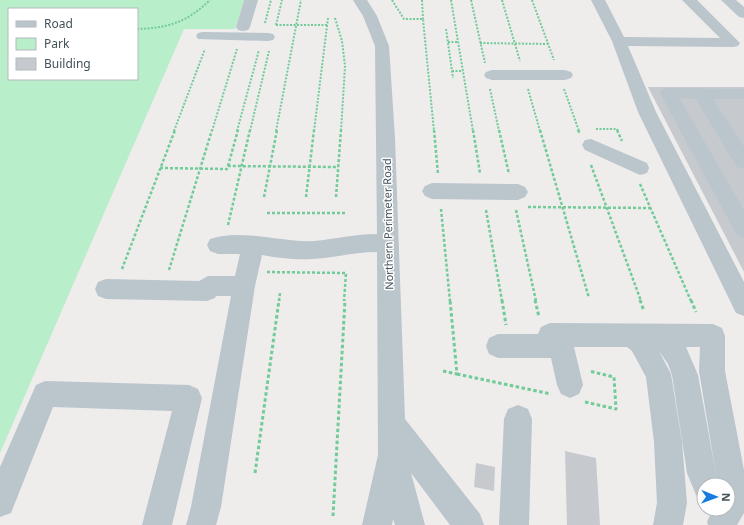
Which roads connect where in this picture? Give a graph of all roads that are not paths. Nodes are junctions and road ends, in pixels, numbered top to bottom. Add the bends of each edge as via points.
1 (250, 0) edge
2 (360, 0) edge
3 (598, 0) edge
4 (689, 0) edge
5 (728, 0) edge
6 (744, 14) edge
7 (243, 26) dead end
8 (269, 38) road end
9 (618, 41) junction
10 (204, 43) road end
11 (492, 75) dead end
12 (565, 76) dead end
13 (701, 93) junction
14 (742, 96) edge
15 (590, 134) road end
16 (744, 162) edge
17 (636, 166) road end
18 (432, 191) dead end
19 (517, 200) road end
20 (744, 229) edge
21 (223, 237) road end
22 (388, 243) junction
23 (256, 245) junction
24 (251, 279) junction
25 (106, 289) dead end
26 (744, 305) edge
27 (702, 328) junction
28 (502, 337) road end
29 (646, 338) junction
30 (561, 346) junction
31 (570, 385) dead end
32 (518, 419) dead end
33 (392, 424) junction
34 (392, 453) junction
35 (703, 477) edge
36 (714, 477) edge
37 (731, 477) edge
38 (0, 502) edge
39 (670, 514) edge
40 (157, 525) edge
41 (201, 525) edge
42 (377, 525) edge
43 (410, 525) edge
44 (469, 525) edge
45 (514, 525) edge

1 - 7 street
2 - 22 street, Northern Perimeter Road via 370,16 382,46
3 - 9 street
4 - 9 street via 733,43
5 - 6 street
8 - 10 street
9 - 26 street via 647,112
11 - 12 street
13 - 14 street
13 - 16 street
13 - 20 street via 668,93
15 - 17 street
18 - 19 street via 483,199
21 - 23 street
22 - 23 street via 359,243 313,250 278,249
22 - 33 street, Northern Perimeter Road
23 - 24 street
24 - 25 street via 208,289
24 - 41 street
27 - 29 street
27 - 36 street via 696,369
27 - 37 street
28 - 30 street
29 - 30 street via 550,335
29 - 35 street via 678,357 685,374
29 - 39 street via 658,374 668,442
30 - 31 street
32 - 45 street
33 - 34 street, Northern Perimeter Road
33 - 44 street
34 - 42 street, Northern Perimeter Road
34 - 43 street, Northern Perimeter Road
38 - 40 street via 45,394 189,398

